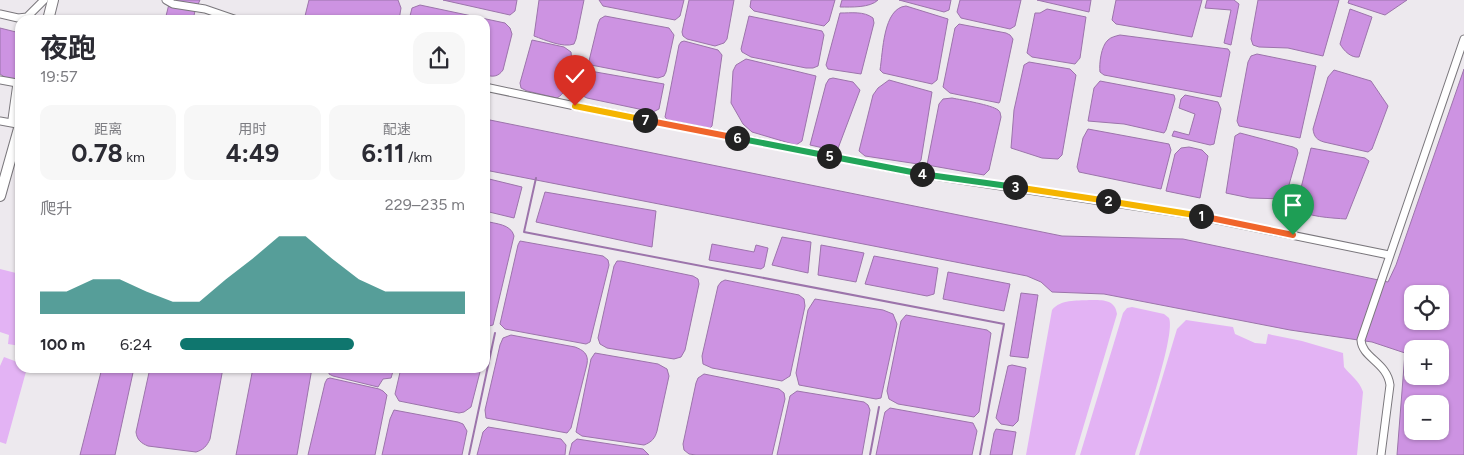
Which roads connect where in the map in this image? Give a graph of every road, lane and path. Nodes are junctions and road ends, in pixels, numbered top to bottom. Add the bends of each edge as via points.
1 (44, 0) edge
2 (53, 0) edge
3 (166, 0) edge
4 (207, 0) edge
5 (205, 9) junction
6 (0, 14) edge
7 (29, 15) edge
8 (49, 15) edge
9 (222, 15) edge
10 (15, 17) edge
11 (1464, 39) edge
12 (0, 80) edge
13 (15, 83) edge
14 (490, 87) edge
15 (15, 97) edge
16 (0, 121) edge
17 (15, 121) edge
18 (15, 124) edge
19 (15, 143) edge
20 (0, 196) edge
21 (1389, 255) junction
22 (1382, 455) edge

1 - 7 street
2 - 8 street
3 - 5 street
4 - 5 street
5 - 9 street
6 - 10 street
11 - 21 street
12 - 13 street
14 - 21 street via 921,174 1193,214
15 - 17 street via 12,119
16 - 18 street
19 - 20 street
21 - 22 street via 1361,340 1363,349 1389,377

